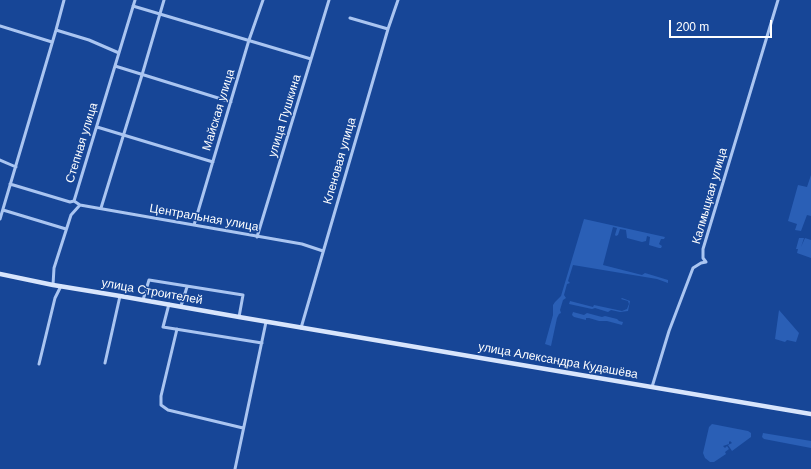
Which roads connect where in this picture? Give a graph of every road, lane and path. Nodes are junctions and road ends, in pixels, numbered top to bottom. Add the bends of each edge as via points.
1 (64, 0) edge
2 (135, 0) edge
3 (164, 0) edge
4 (263, 0) edge
5 (329, 0) edge
6 (398, 0) edge
7 (778, 0) edge
8 (133, 6) junction
9 (160, 14) junction
10 (350, 18) dead end
11 (0, 26) edge
12 (388, 29) junction
13 (56, 30) junction
14 (250, 40) junction
15 (52, 42) junction
16 (119, 53) junction
17 (311, 59) junction
18 (115, 66) junction
19 (142, 75) junction
20 (231, 102) junction
21 (97, 127) junction
22 (123, 134) junction
23 (0, 160) edge
24 (213, 162) junction
25 (16, 167) junction
26 (10, 184) junction
27 (74, 201) junction
28 (80, 205) junction
29 (101, 208) junction
30 (3, 210) junction
31 (0, 219) edge
32 (194, 225) junction
33 (66, 229) junction
34 (257, 237) junction
35 (323, 251) junction
36 (0, 274) edge
37 (53, 285) junction
38 (61, 286) junction
39 (187, 286) junction
40 (120, 296) junction
41 (143, 300) junction
42 (169, 304) junction
43 (181, 306) junction
44 (239, 317) junction
45 (266, 322) junction
46 (301, 328) junction
47 (177, 329) junction
48 (262, 343) junction
49 (105, 363) dead end
50 (39, 364) dead end
51 (652, 387) junction
52 (811, 414) edge
53 (243, 428) junction
54 (235, 469) edge

1 - 13 street
2 - 8 street, Степная улица
3 - 9 street
4 - 14 street, Майская улица
5 - 17 street, улица Пушкина
6 - 12 street, Кленовая улица
7 - 51 street, Калмыцкая улица via 703,249 703,258 706,262 693,268 669,331
8 - 9 street
8 - 16 street, Степная улица
9 - 14 street
9 - 19 street
10 - 12 street
11 - 15 street
12 - 35 street, Кленовая улица
13 - 15 street
13 - 16 street
14 - 17 street
14 - 20 street, Майская улица
15 - 25 street
16 - 18 street, Степная улица
17 - 34 street, улица Пушкина
18 - 19 street
18 - 21 street, Степная улица
19 - 20 street
19 - 22 street
20 - 24 street, Майская улица
21 - 22 street
21 - 27 street, Степная улица
22 - 24 street
22 - 29 street
23 - 25 street
24 - 32 street, Майская улица
25 - 26 street
26 - 27 street
26 - 30 street
27 - 28 street, Степная улица
28 - 29 street, Центральная улица
28 - 33 street via 71,215
29 - 32 street, Центральная улица
30 - 31 street
30 - 33 street
32 - 34 street, Центральная улица
33 - 37 street via 54,268
34 - 35 street, Центральная улица via 302,244
35 - 46 street, Кленовая улица
36 - 37 main road, улица Строителей
37 - 38 main road, улица Строителей
38 - 40 main road, улица Строителей
38 - 50 street via 55,298
39 - 41 street via 149,280
39 - 43 street
39 - 44 street via 243,295
40 - 41 main road, улица Строителей
40 - 49 street
41 - 42 main road, улица Строителей
42 - 43 main road, улица Строителей
42 - 47 street via 163,327
43 - 44 main road, улица Строителей
44 - 45 main road, улица Строителей
45 - 46 main road, улица Строителей
45 - 48 street
46 - 51 main road, улица Александра Кудашёва
47 - 48 street
47 - 53 street via 161,405 168,410
48 - 53 street
51 - 52 main road, улица Александра Кудашёва
53 - 54 street

